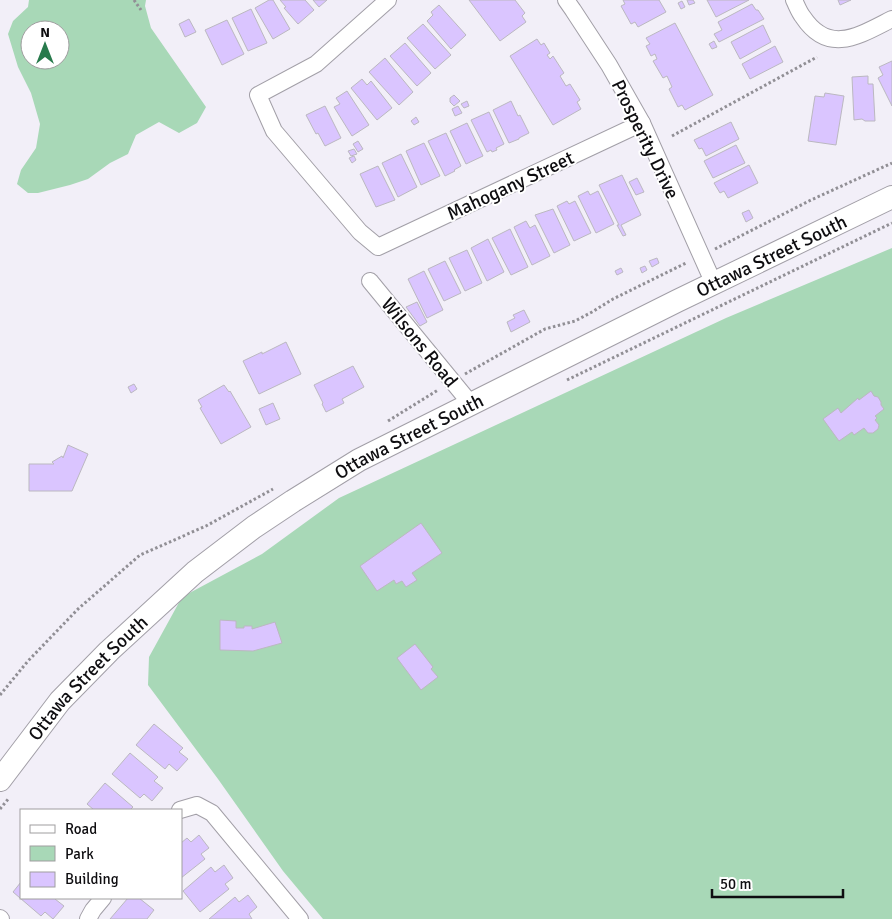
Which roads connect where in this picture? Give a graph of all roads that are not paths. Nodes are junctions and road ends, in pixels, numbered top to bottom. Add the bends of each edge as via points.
1 (388, 0) edge
2 (566, 0) edge
3 (794, 0) edge
4 (892, 19) edge
5 (642, 123) junction
6 (892, 198) edge
7 (370, 281) dead end
8 (714, 284) junction
9 (471, 404) junction
10 (6, 787) edge
11 (182, 809) edge
12 (102, 899) edge
13 (88, 919) edge
14 (300, 919) edge

1 - 5 street, Mahogany Street via 316,64 258,95 274,131 360,232 378,247
2 - 5 street, Prosperity Drive
3 - 4 street via 815,31 829,39 858,36
5 - 8 street, Prosperity Drive
6 - 8 main road, Ottawa Street South
7 - 9 street, Wilsons Road
8 - 9 main road, Ottawa Street South
9 - 10 main road, Ottawa Street South via 359,460 254,527 195,572 109,650 60,701
11 - 14 street via 197,805 212,813
12 - 13 street

